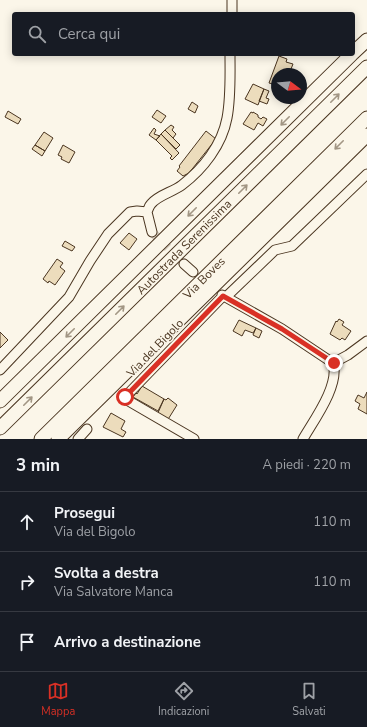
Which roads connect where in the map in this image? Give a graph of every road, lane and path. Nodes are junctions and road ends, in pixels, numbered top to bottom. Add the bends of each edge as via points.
1 (232, 0) edge
2 (232, 12) edge
3 (367, 40) edge
4 (355, 52) edge
5 (230, 56) edge
6 (351, 56) edge
7 (367, 66) edge
8 (367, 118) edge
9 (367, 135) edge
10 (367, 174) edge
11 (146, 212) junction
12 (152, 232) tunnel mouth
13 (184, 264) tunnel mouth
14 (193, 272) dead end
15 (223, 296) junction
16 (367, 341) edge
17 (334, 363) junction
18 (1, 368) edge
19 (0, 401) edge
20 (0, 428) edge
21 (86, 429) dead end
22 (41, 439) edge
23 (58, 439) edge
24 (78, 439) edge
25 (194, 439) edge
26 (303, 439) edge

1 - 2 street
3 - 4 highway, Autostrada Serenissima
5 - 11 street via 229,104 220,140 195,175 150,204
6 -> 19 highway, Autostrada Serenissima
20 -> 7 highway, Autostrada Serenissima
8 -> 22 highway, Via Boves
9 - 23 highway, Via Boves
10 - 15 street via 292,246 275,250
11 - 12 street
11 - 18 street via 130,212 108,234 69,297
13 - 14 street
15 - 17 street via 282,329
15 - 25 street, Via del Bigolo via 125,397
16 - 17 street
17 - 26 street via 335,374 331,386
21 - 24 street

